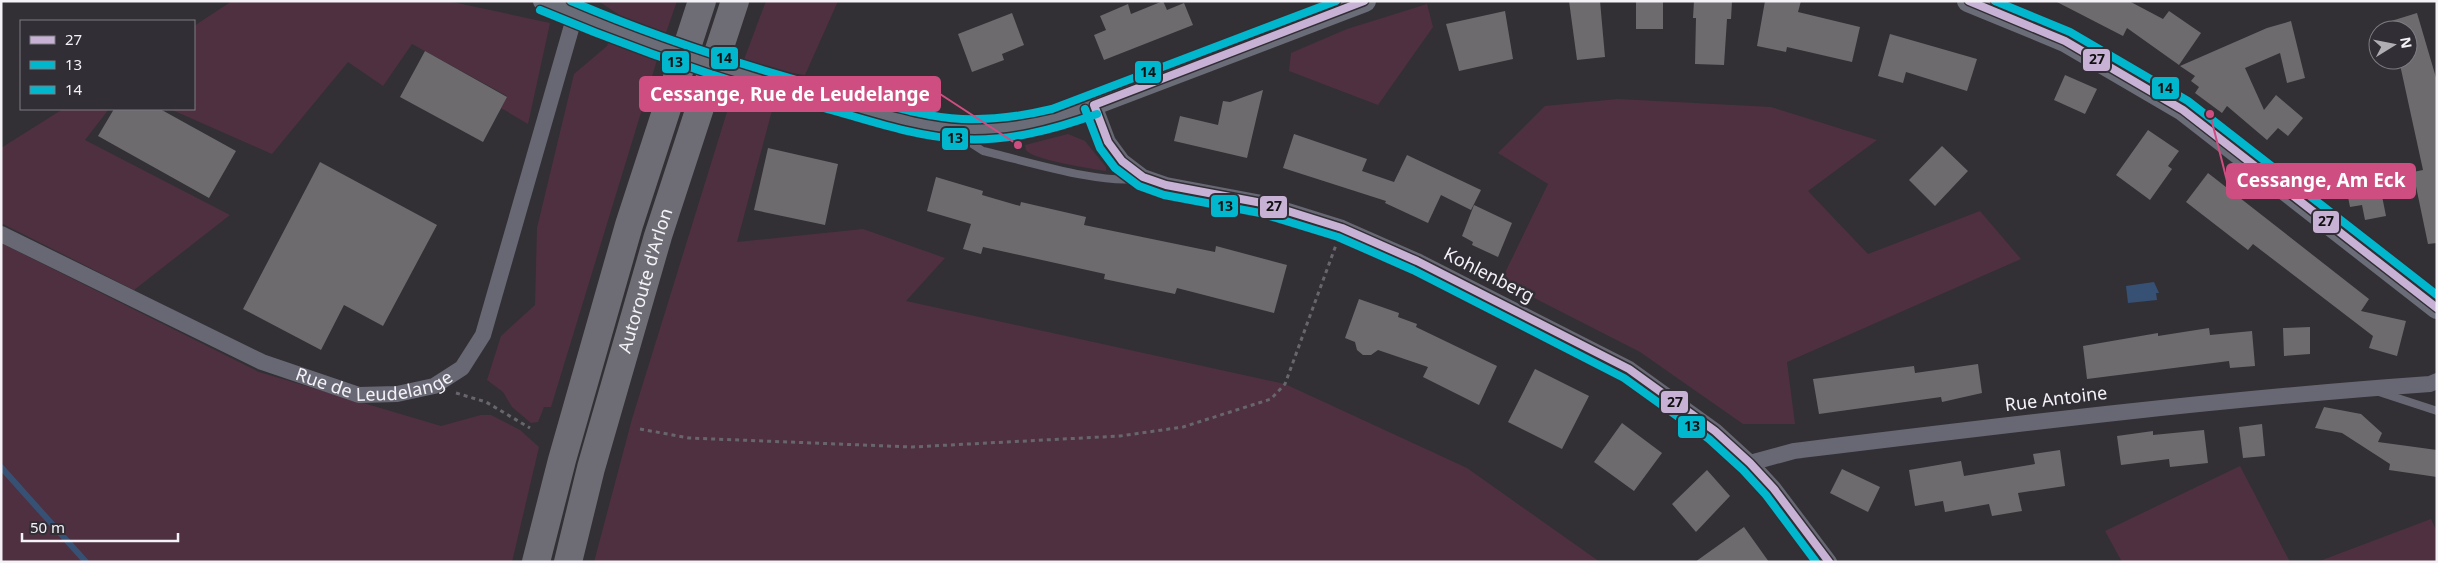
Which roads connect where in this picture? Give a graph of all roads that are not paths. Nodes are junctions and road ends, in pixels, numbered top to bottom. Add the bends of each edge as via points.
1 (544, 1) edge
2 (702, 1) edge
3 (735, 1) edge
4 (1365, 1) edge
5 (1968, 1) edge
6 (575, 14) junction
7 (1094, 106) junction
8 (961, 129) junction
9 (1143, 177) junction
10 (1, 234) edge
11 (2437, 308) edge
12 (2437, 381) edge
13 (2369, 388) junction
14 (2437, 411) edge
15 (1750, 463) junction
16 (536, 562) edge
17 (568, 562) edge
18 (1829, 562) edge

1 - 6 main road
2 - 16 highway, Autoroute d'Arlon via 629,225
3 - 17 highway, Autoroute d'Arlon via 658,236 591,468
4 - 7 main road
5 - 11 main road via 2065,41 2182,110
6 - 8 main road via 699,61 780,87 931,125
6 - 10 street, Rue de Leudelange via 483,334 462,368 434,386 397,394 359,395 262,362
7 - 8 main road via 1030,125
7 - 9 street, Kohlenberg via 1108,142 1122,161
8 - 9 lane via 969,142 983,151 1107,179
9 - 15 street, Kohlenberg via 1166,185 1262,203 1342,228 1417,261 1629,369 1715,431
12 - 13 street, Rue Antoine
13 - 14 lane, Rue Antoine
13 - 15 street, Rue Antoine via 2092,415 1794,451
15 - 18 street, Kohlenberg via 1774,489

